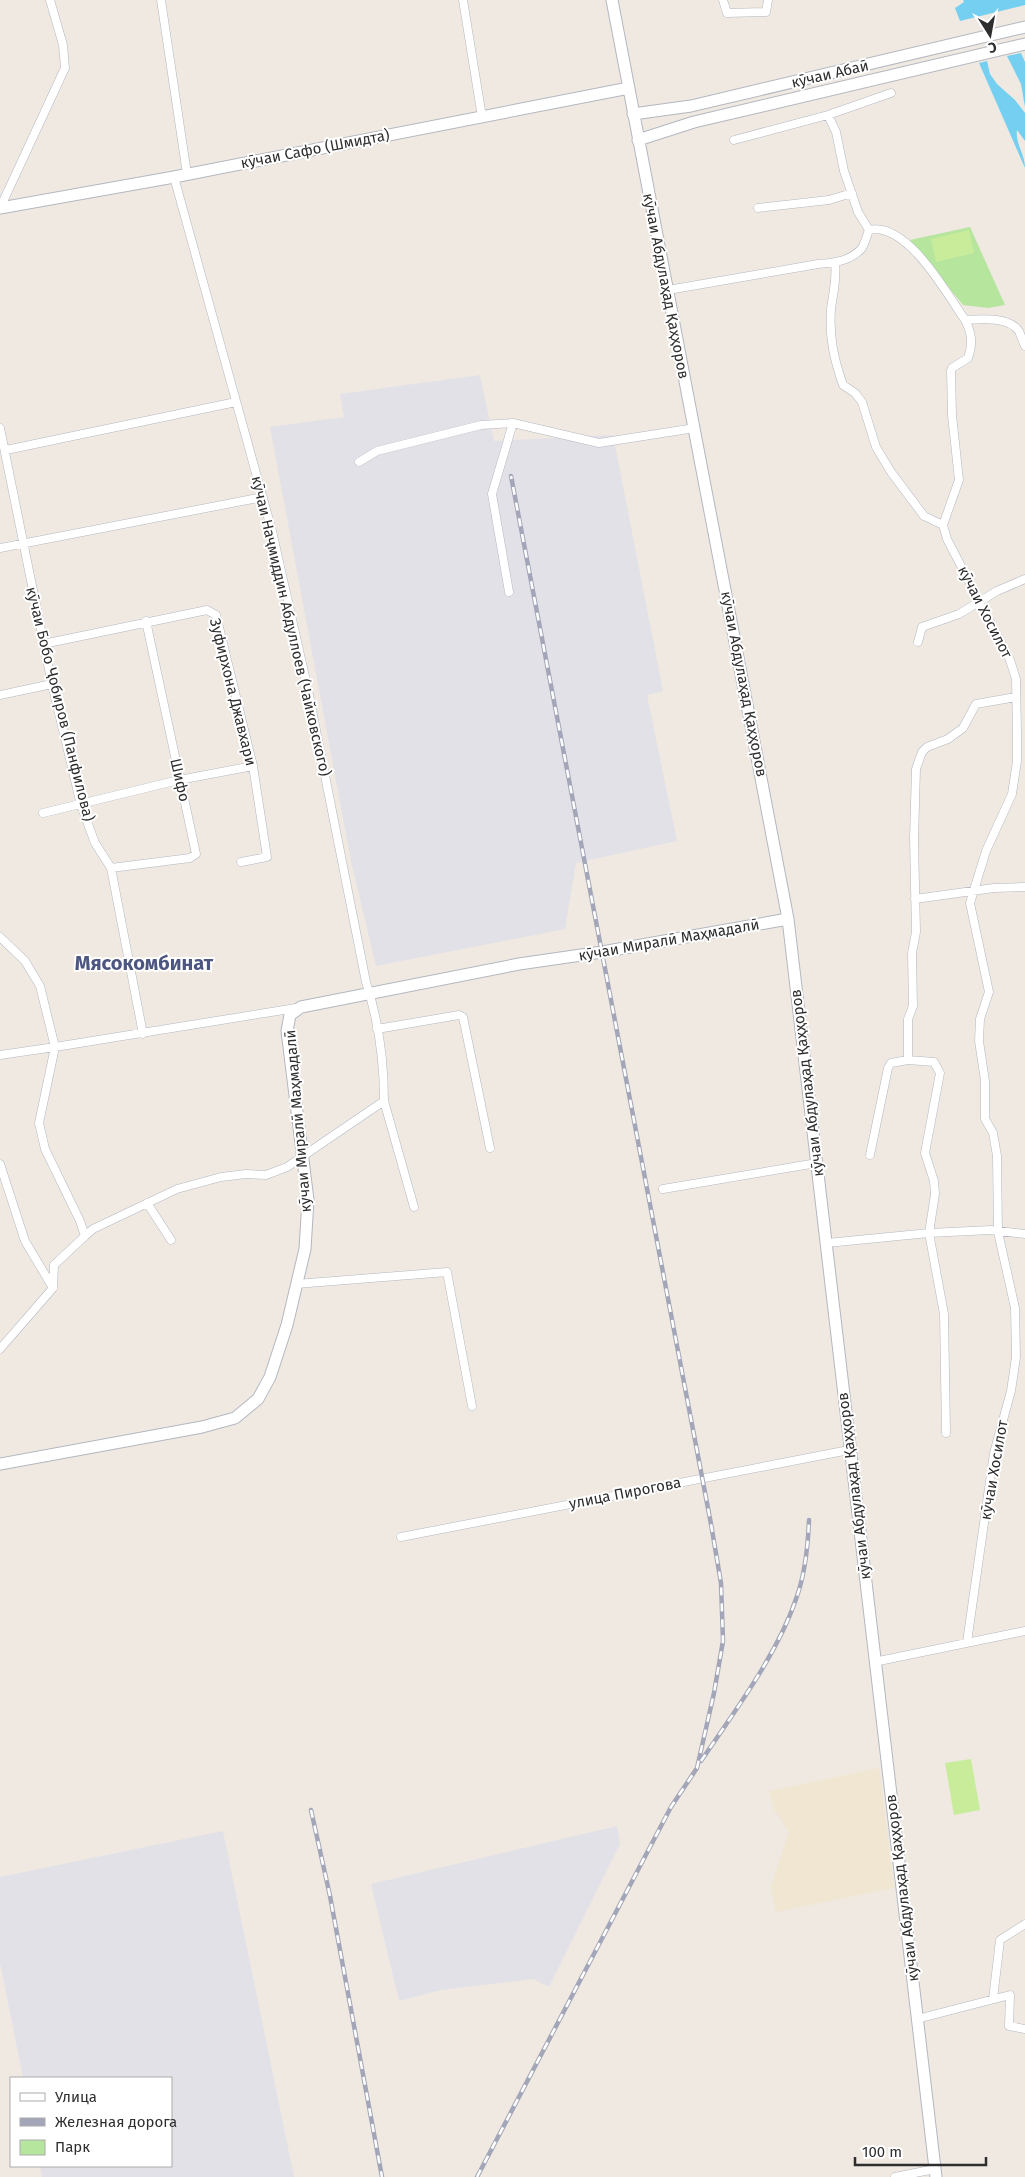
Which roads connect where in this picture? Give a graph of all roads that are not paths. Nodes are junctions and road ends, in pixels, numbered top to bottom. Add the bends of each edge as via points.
1 (50, 0) edge
2 (161, 0) edge
3 (463, 0) edge
4 (612, 0) edge
5 (723, 0) edge
6 (768, 0) edge
7 (1025, 28) edge
8 (1025, 44) edge
9 (629, 88) junction
10 (891, 94) dead end
11 (633, 114) junction
12 (828, 116) junction
13 (482, 117) junction
14 (638, 140) junction
15 (734, 140) dead end
16 (187, 174) junction
17 (174, 177) junction
18 (852, 193) junction
19 (0, 208) edge
20 (758, 208) dead end
21 (870, 230) junction
22 (835, 263) junction
23 (668, 290) junction
24 (964, 320) junction
25 (1025, 346) edge
26 (236, 402) junction
27 (512, 423) junction
28 (0, 428) edge
29 (695, 428) junction
30 (6, 450) junction
31 (359, 462) dead end
32 (263, 497) junction
33 (943, 525) junction
34 (22, 543) junction
35 (0, 548) edge
36 (1025, 579) edge
37 (509, 592) dead end
38 (981, 601) junction
39 (146, 621) junction
40 (918, 642) dead end
41 (43, 644) junction
42 (52, 684) junction
43 (0, 696) edge
44 (1016, 697) junction
45 (253, 766) junction
46 (179, 780) junction
47 (81, 805) junction
48 (44, 813) dead end
49 (241, 862) dead end
50 (111, 868) junction
51 (1025, 887) edge
52 (975, 890) junction
53 (915, 899) junction
54 (788, 919) junction
55 (0, 937) edge
56 (370, 992) junction
57 (301, 1007) junction
58 (377, 1029) junction
59 (143, 1034) junction
60 (55, 1047) junction
61 (0, 1055) edge
62 (908, 1060) junction
63 (384, 1101) junction
64 (490, 1148) dead end
65 (870, 1155) dead end
66 (302, 1158) junction
67 (817, 1163) junction
68 (0, 1164) edge
69 (663, 1189) dead end
70 (147, 1204) junction
71 (414, 1207) dead end
72 (998, 1232) junction
73 (929, 1233) junction
74 (1025, 1234) edge
75 (85, 1236) junction
76 (171, 1240) dead end
77 (827, 1243) junction
78 (296, 1284) junction
79 (53, 1288) junction
80 (0, 1349) edge
81 (472, 1406) dead end
82 (946, 1433) dead end
83 (849, 1450) junction
84 (0, 1464) edge
85 (401, 1537) dead end
86 (1025, 1631) edge
87 (967, 1642) junction
88 (874, 1662) junction
89 (1025, 1924) edge
90 (992, 1999) junction
91 (917, 2019) junction
92 (1025, 2029) edge
93 (936, 2173) edge
94 (895, 2177) edge

1 - 19 street via 65,68
2 - 16 street
3 - 13 street
4 - 9 main road, кӯчаи Абдулаҳад Қаҳҳоров
5 - 6 street via 727,13 766,12
7 - 11 main road, кӯчаи Абаӣ via 691,106
8 - 14 main road, кӯчаи Абаӣ via 694,122
9 - 11 main road, кӯчаи Абдулаҳад Қаҳҳоров
9 - 13 main road, кӯчаи Сафо (Шмидта)
10 - 12 street
11 - 14 main road, кӯчаи Абдулаҳад Қаҳҳоров
12 - 15 street
12 - 18 street via 836,132
13 - 16 main road, кӯчаи Сафо (Шмидта)
14 - 23 main road, кӯчаи Абдулаҳад Қаҳҳоров
16 - 17 main road, кӯчаи Сафо (Шмидта)
17 - 19 main road, кӯчаи Сафо (Шмидта)
17 - 26 street, кӯчаи Наҷмиддин Абдуллоев (Чайковского)
18 - 20 street via 829,200
18 - 21 street via 858,212
21 - 22 street via 862,247 852,256
21 - 24 street via 881,228 909,245 938,280
22 - 23 street
22 - 33 street via 832,351 843,386 862,402 876,447 891,472 924,516
23 - 29 main road, кӯчаи Абдулаҳад Қаҳҳоров
24 - 25 street via 984,319 1011,325 1018,330
24 - 33 street via 970,329 971,349 968,358 951,371 959,480
26 - 30 street
26 - 32 street, кӯчаи Наҷмиддин Абдуллоев (Чайковского)
27 - 29 street via 599,443
27 - 31 street via 481,425 399,444 377,450
27 - 37 street via 492,494
28 - 30 street, кӯчаи Бобо Ҷобиров (Панфилова)
29 - 54 main road, кӯчаи Абдулаҳад Қаҳҳоров
30 - 34 street, кӯчаи Бобо Ҷобиров (Панфилова)
32 - 34 street
32 - 56 street, кӯчаи Наҷмиддин Абдуллоев (Чайковского) via 308,690
33 - 38 street, кӯчаи Хосилот via 947,539
34 - 35 street
34 - 41 street, кӯчаи Бобо Ҷобиров (Панфилова)
36 - 38 street
38 - 40 street via 959,614 922,627
38 - 44 street, кӯчаи Хосилот via 1014,669
39 - 41 street, Зуфирхона Джавхари
39 - 45 street, Зуфирхона Джавхари via 207,610 216,615
39 - 46 street, Шифо
41 - 42 street, кӯчаи Бобо Ҷобиров (Панфилова)
42 - 43 street
42 - 47 street, кӯчаи Бобо Ҷобиров (Панфилова)
44 - 52 street, кӯчаи Хосилот via 1017,761 1012,794 986,851
44 - 53 street via 976,704 963,728 922,752 914,789
45 - 46 street
45 - 49 street, Зуфирхона Джавхари via 268,857
46 - 47 street
46 - 50 street, Шифо via 196,850 194,856
47 - 48 street
47 - 50 street, кӯчаи Бобо Ҷобиров (Панфилова) via 95,843
50 - 59 street, кӯчаи Бобо Ҷобиров (Панфилова)
51 - 52 street
52 - 53 street
52 - 72 street, кӯчаи Хосилот via 971,907 989,992 980,1019 979,1040 985,1081 985,1119 993,1133 998,1156
53 - 62 street via 913,1006 908,1019
54 - 56 main road, кӯчаи Миралӣ Маҳмадалӣ
54 - 67 main road, кӯчаи Абдулаҳад Қаҳҳоров
55 - 60 street via 25,961 40,986
56 - 57 main road, кӯчаи Миралӣ Маҳмадалӣ
56 - 58 street, кӯчаи Наҷмиддин Абдуллоев (Чайковского)
57 - 59 street
57 - 66 main road, кӯчаи Миралӣ Маҳмадалӣ via 290,1015 287,1031
58 - 63 street, кӯчаи Наҷмиддин Абдуллоев (Чайковского)
58 - 64 street via 459,1015 463,1017
59 - 60 street
60 - 61 street
60 - 75 street via 38,1123 45,1149
62 - 65 street via 891,1063 888,1068
62 - 73 street via 934,1062 940,1073 925,1152 935,1194
63 - 66 street
63 - 71 street, кӯчаи Наҷмиддин Абдуллоев (Чайковского)
66 - 70 street via 266,1175 221,1177 177,1189
66 - 78 main road, кӯчаи Миралӣ Маҳмадалӣ via 308,1200 305,1249
67 - 69 street
67 - 77 main road, кӯчаи Абдулаҳад Қаҳҳоров
68 - 79 street via 25,1241
70 - 75 street via 93,1229
70 - 76 street
72 - 73 street
72 - 74 street
72 - 87 street, кӯчаи Хосилот via 1015,1308 1015,1366 994,1453
73 - 77 street
73 - 82 street via 944,1314
75 - 79 street via 54,1265
77 - 83 main road, кӯчаи Абдулаҳад Қаҳҳоров
78 - 81 street via 447,1272
78 - 84 main road, кӯчаи Миралӣ Маҳмадалӣ via 270,1377 258,1399 235,1418
79 - 80 street
83 - 85 street, улица Пирогова
83 - 88 main road, кӯчаи Абдулаҳад Қаҳҳоров
86 - 87 street
87 - 88 street
88 - 91 main road, кӯчаи Абдулаҳад Қаҳҳоров
89 - 90 street via 1000,1940
90 - 91 street
90 - 92 street via 1010,1995 1009,2026
91 - 93 main road, кӯчаи Абдулаҳад Қаҳҳоров
93 - 94 street

